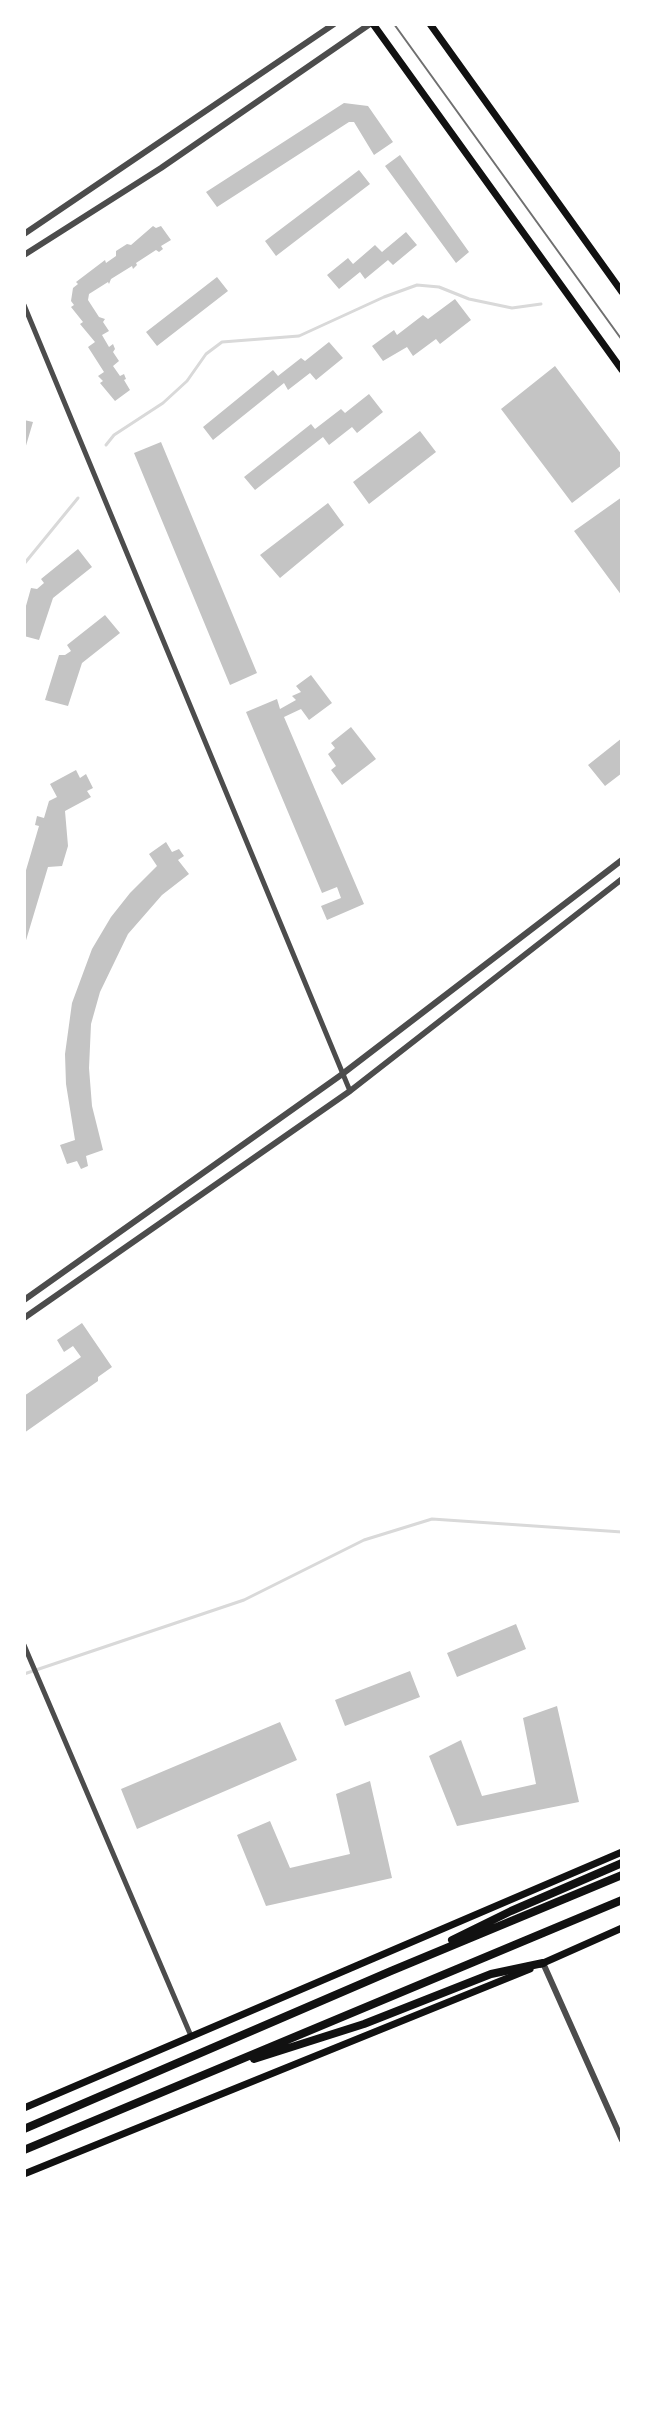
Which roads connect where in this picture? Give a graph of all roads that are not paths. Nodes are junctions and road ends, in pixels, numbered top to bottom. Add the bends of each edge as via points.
1 (334, 24) edge
2 (371, 24) edge
3 (430, 24) edge
4 (24, 234) edge
5 (24, 255) edge
6 (622, 292) edge
7 (24, 305) edge
8 (622, 370) edge
9 (622, 860) edge
10 (622, 879) edge
11 (341, 1075) junction
12 (350, 1091) junction
13 (24, 1300) edge
14 (24, 1318) edge
15 (25, 1646) edge
16 (622, 1852) edge
17 (622, 1863) edge
18 (622, 1875) edge
19 (622, 1900) edge
20 (622, 1928) edge
21 (543, 1963) junction
22 (391, 1971) junction
23 (191, 2036) junction
24 (200, 2076) junction
25 (24, 2108) edge
26 (24, 2129) edge
27 (622, 2140) edge
28 (24, 2150) edge
29 (24, 2174) edge

1 - 4 street
2 - 5 street
2 - 8 main road
3 - 6 main road
7 - 11 street
9 - 11 street
10 - 12 street
11 - 12 street
11 - 13 street
12 - 14 street
15 - 23 street
16 - 23 main road
17 - 22 highway
18 - 22 highway
19 - 24 highway
20 - 21 main road
21 - 24 highway via 491,1974 364,2024
21 - 27 street
21 - 29 main road
22 - 26 highway
23 - 25 main road
24 - 28 highway

